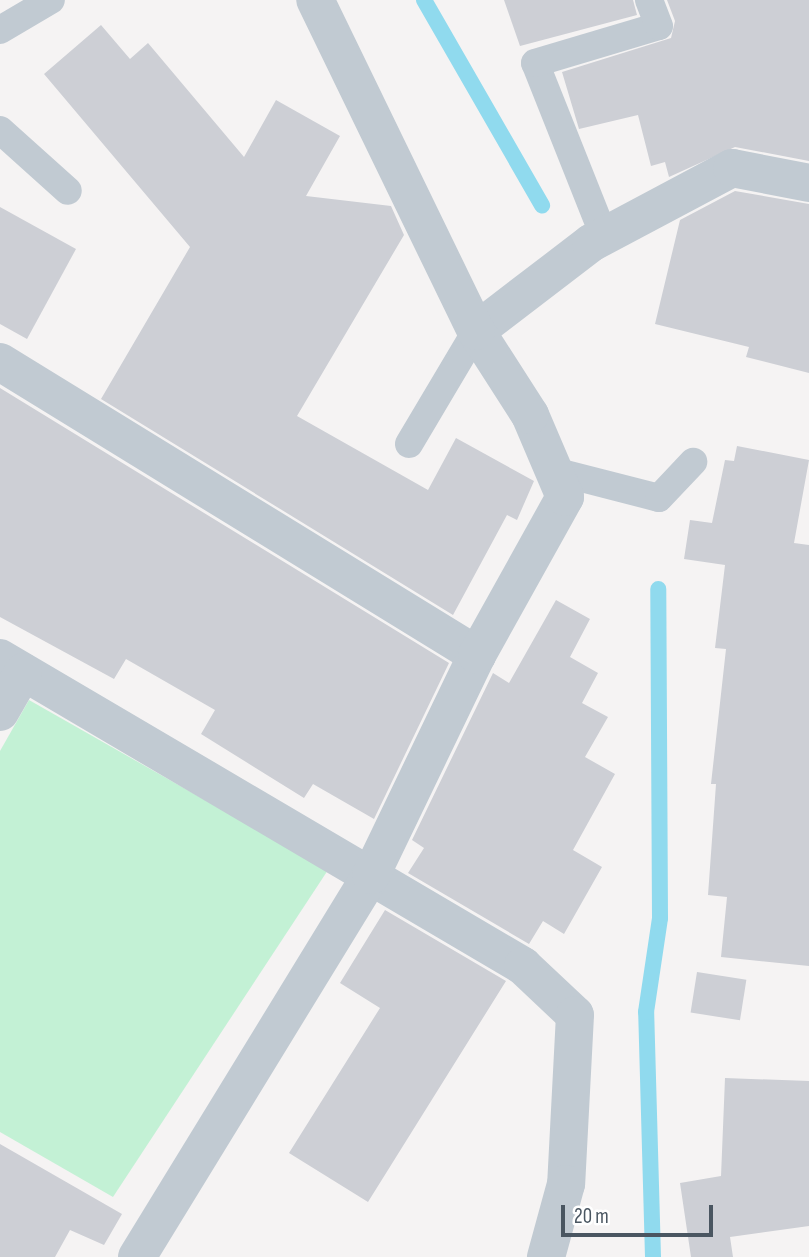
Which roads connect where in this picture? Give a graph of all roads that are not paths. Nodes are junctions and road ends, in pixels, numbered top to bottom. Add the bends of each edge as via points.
1 (51, 0) edge
2 (314, 0) edge
3 (649, 0) edge
4 (0, 30) edge
5 (0, 130) edge
6 (809, 183) edge
7 (68, 191) dead end
8 (598, 240) junction
9 (475, 331) junction
10 (0, 362) edge
11 (409, 444) dead end
12 (693, 462) dead end
13 (554, 471) junction
14 (477, 655) junction
15 (12, 665) edge
16 (0, 712) edge
17 (371, 875) junction
18 (137, 1257) edge
19 (546, 1257) edge

1 - 4 lane
2 - 9 street
3 - 8 lane via 659,26 535,63
5 - 7 lane
6 - 8 street via 732,168
8 - 9 street
9 - 11 lane
9 - 13 street via 530,415
10 - 14 street
12 - 13 lane via 659,498
13 - 14 street via 565,497
14 - 17 street
15 - 16 street
15 - 17 street
17 - 18 street
17 - 19 street via 523,966 575,1015 566,1184

